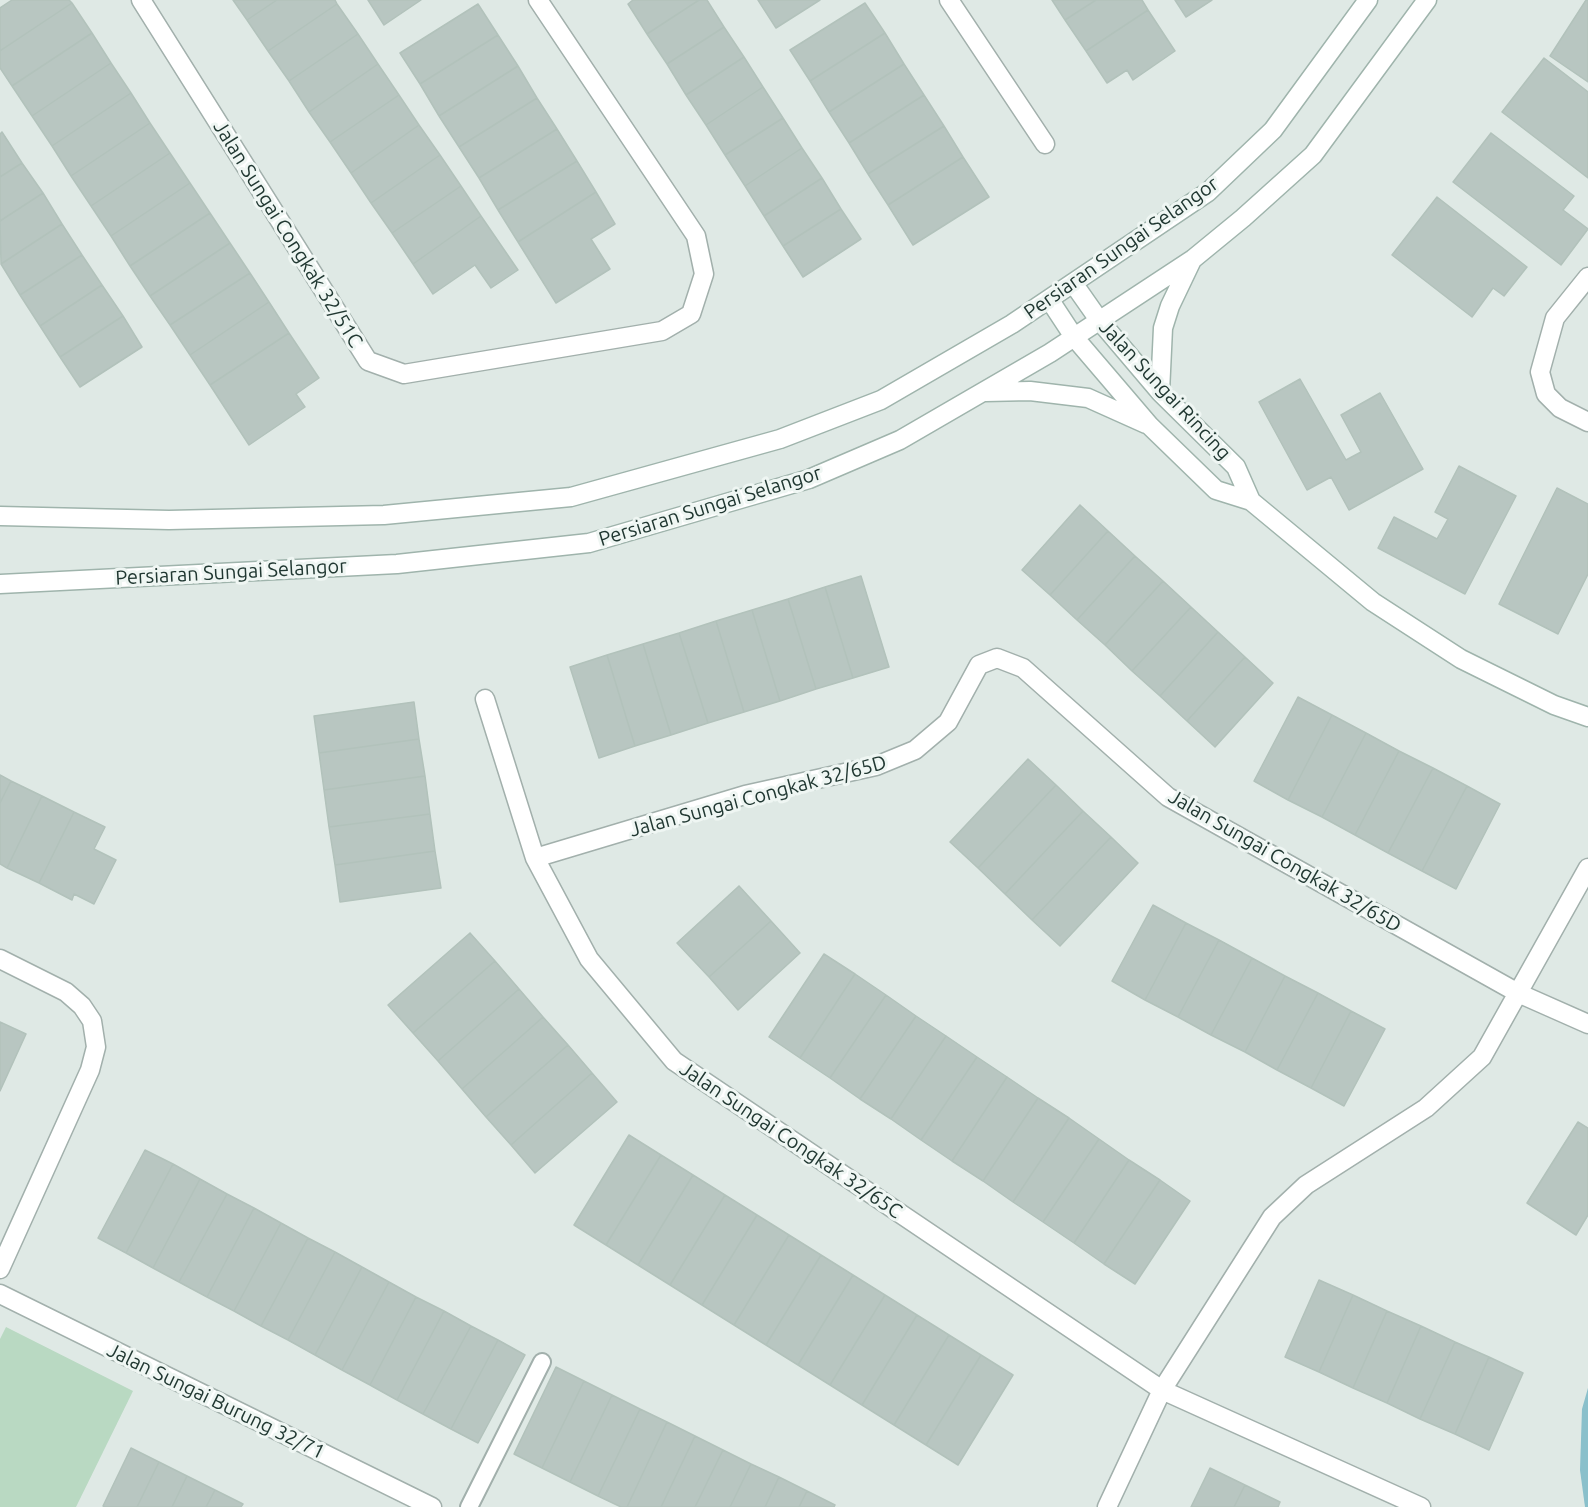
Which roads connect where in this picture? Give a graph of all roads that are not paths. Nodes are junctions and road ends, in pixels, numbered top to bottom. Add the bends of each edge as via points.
1 (141, 0) edge
2 (538, 0) edge
3 (949, 0) edge
4 (1368, 0) edge
5 (1427, 0) edge
6 (1045, 144) dead end
7 (1193, 259) junction
8 (1588, 278) edge
9 (1072, 283) junction
10 (1049, 299) junction
11 (1099, 320) junction
12 (1074, 337) junction
13 (982, 392) junction
14 (1160, 392) junction
15 (1588, 422) edge
16 (1150, 426) junction
17 (1251, 501) junction
18 (0, 516) edge
19 (0, 584) edge
20 (485, 699) dead end
21 (1588, 717) edge
22 (535, 858) junction
23 (1588, 868) edge
24 (0, 959) edge
25 (1518, 993) junction
26 (1588, 1024) edge
27 (0, 1269) edge
28 (0, 1294) edge
29 (542, 1362) dead end
30 (1162, 1390) junction
31 (432, 1507) edge
32 (469, 1507) edge
33 (1107, 1507) edge
34 (1421, 1507) edge

1 - 2 street, Jalan Sungai Congkak 32/51C via 368,361 404,374 662,331 691,314 704,274 696,236
3 - 6 street
4 - 9 street, Persiaran Sungai Selangor via 1273,130 1208,192
5 - 7 street, Persiaran Sungai Selangor via 1313,155
7 - 11 street, Persiaran Sungai Selangor
7 - 14 street via 1163,328
8 - 15 street via 1556,318 1540,372 1546,394 1560,408
9 - 10 street, Persiaran Sungai Selangor
9 - 11 street, Jalan Sungai Rincing
10 - 12 street, Jalan Sungai Rincing
10 - 18 street, Persiaran Sungai Selangor via 881,400 780,439 571,497 384,515 169,520
11 - 12 street, Persiaran Sungai Selangor
11 - 14 street, Jalan Sungai Rincing
12 - 13 street, Persiaran Sungai Selangor
12 - 16 street, Jalan Sungai Rincing
13 - 16 street via 1030,391 1088,398
13 - 19 street, Persiaran Sungai Selangor via 900,440 809,479 589,543 397,564
14 - 17 street, Jalan Sungai Rincing via 1236,467
16 - 17 street, Jalan Sungai Rincing via 1216,490
17 - 21 street, Jalan Sungai Rincing via 1373,602 1461,659 1554,705
20 - 22 street, Jalan Sungai Congkak 32/65C
22 - 25 street, Jalan Sungai Congkak 32/65D via 746,795 876,766 915,750 948,722 979,665 997,658 1023,668 1168,797
22 - 30 street, Jalan Sungai Congkak 32/65C via 590,959 674,1061
23 - 25 street
24 - 27 street via 66,992 82,1006 92,1021 96,1047 90,1070
25 - 26 street, Jalan Sungai Congkak 32/65D
25 - 30 street via 1482,1057 1426,1108 1306,1185 1272,1217
28 - 31 street, Jalan Sungai Burung 32/71
29 - 32 lane
30 - 33 street
30 - 34 street, Jalan Sungai Congkak 32/65C

